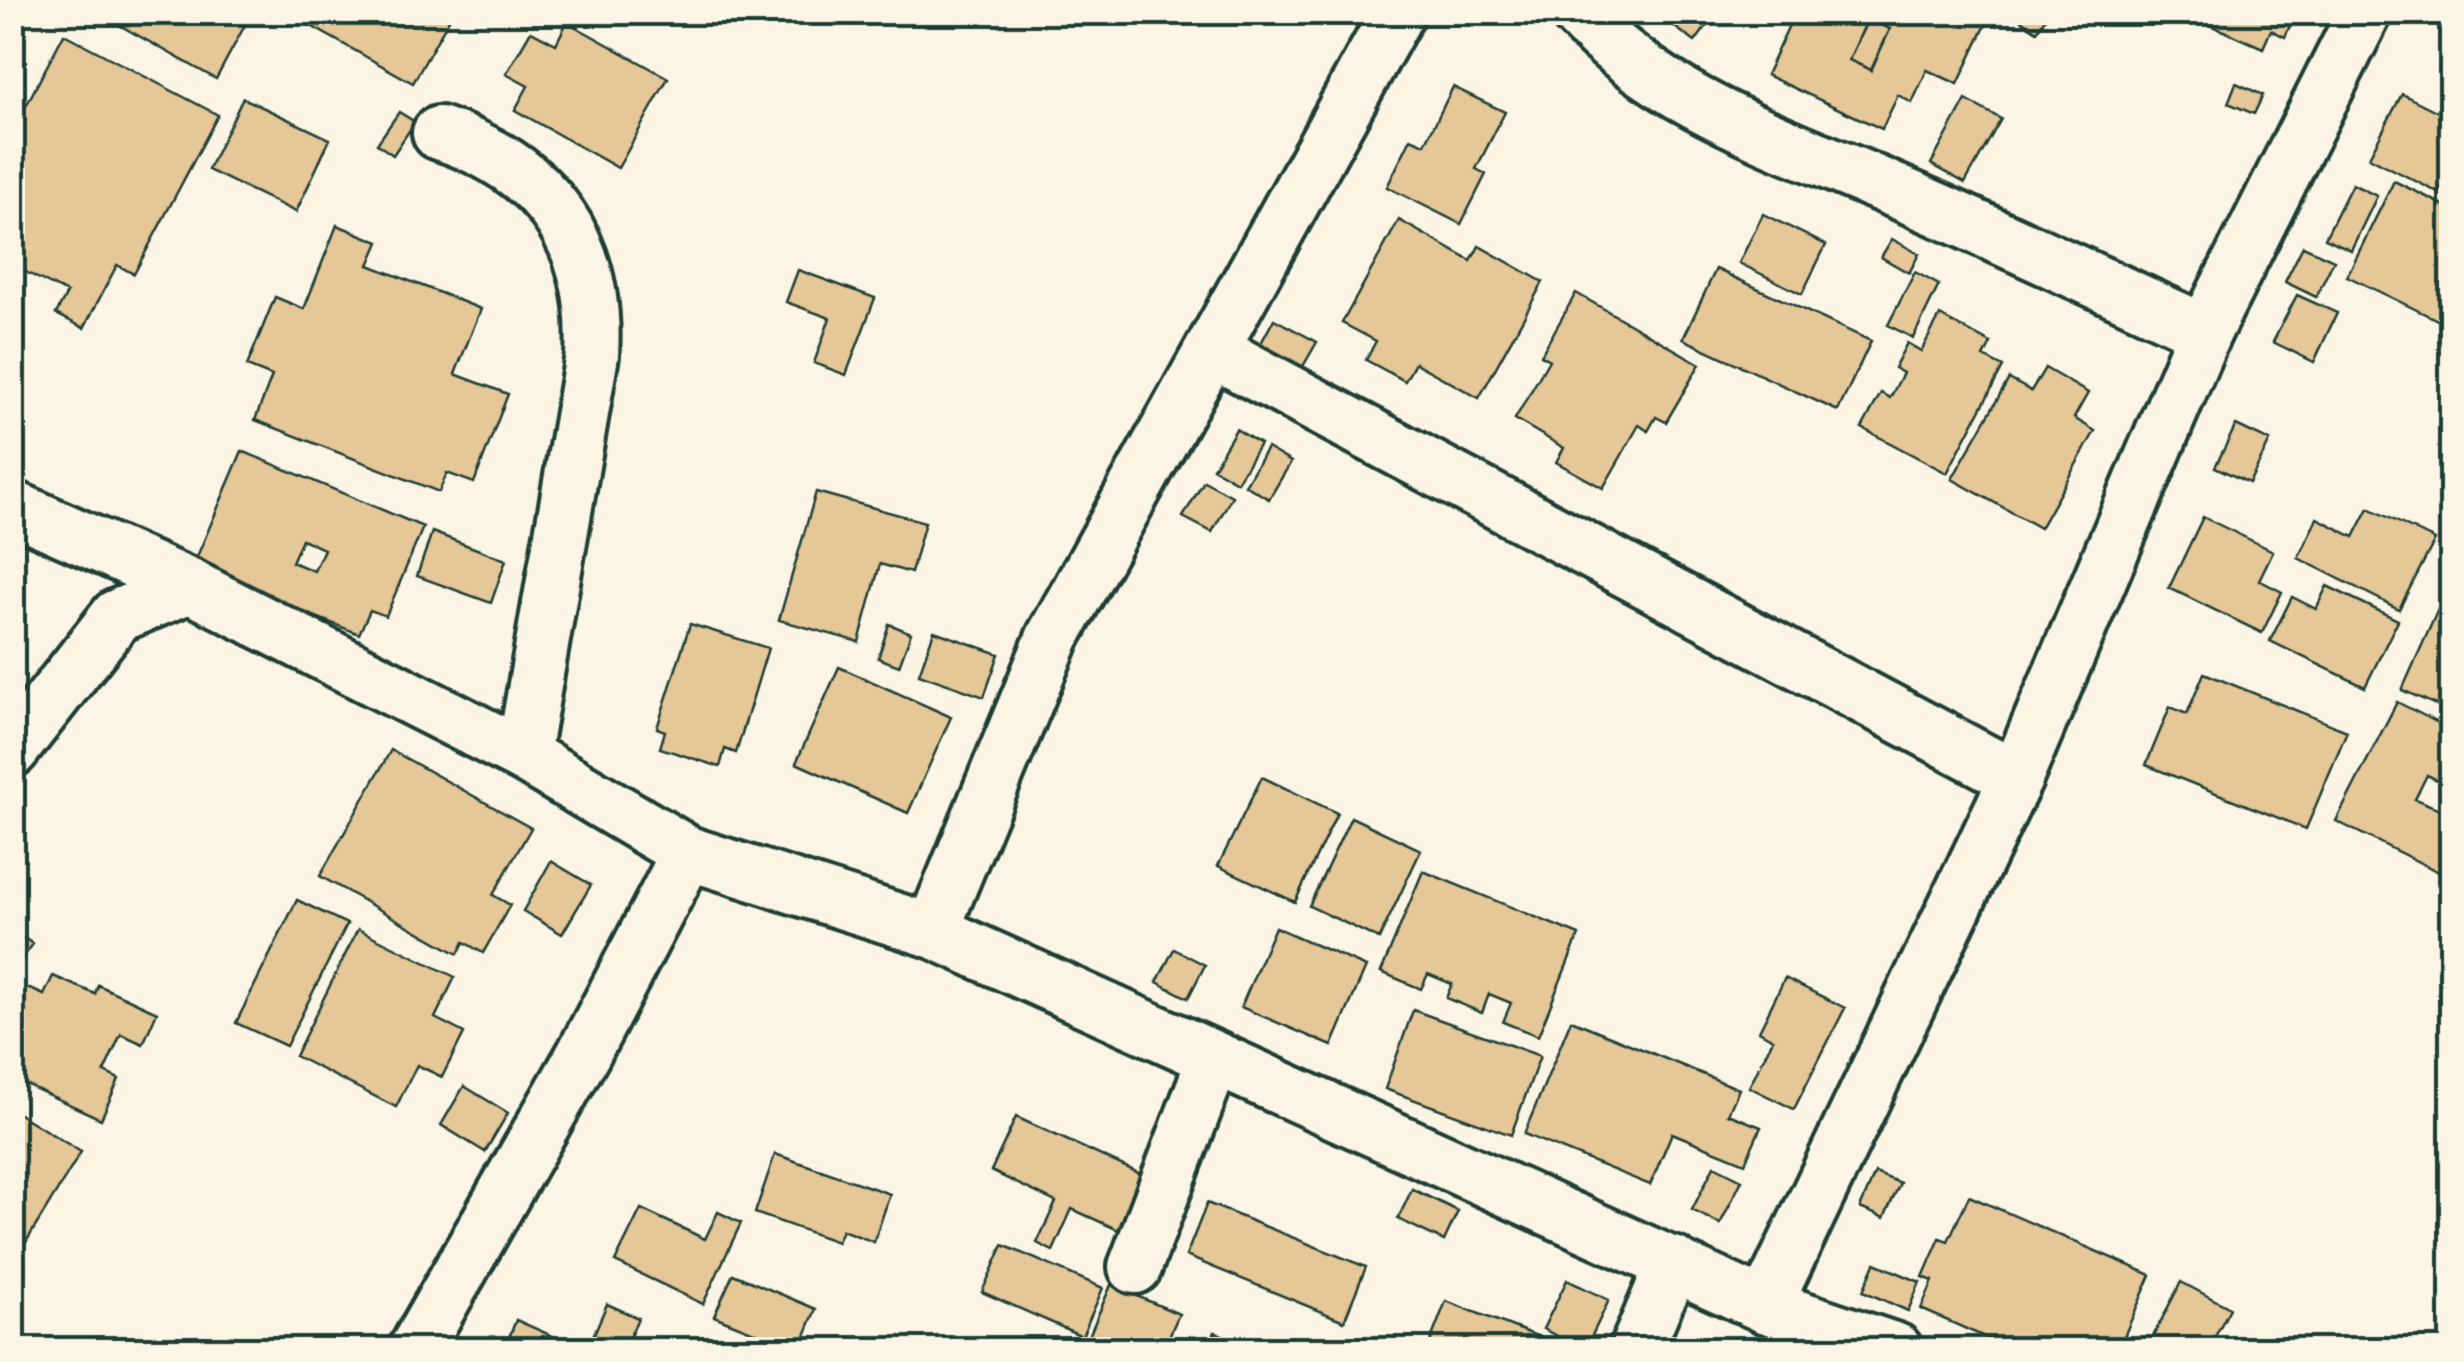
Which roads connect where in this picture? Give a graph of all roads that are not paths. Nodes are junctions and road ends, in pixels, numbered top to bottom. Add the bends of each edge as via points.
1 (1398, 12) edge
2 (1577, 12) edge
3 (2365, 12) edge
4 (439, 133) dead end
5 (2205, 331) junction
6 (1215, 352) junction
7 (12, 507) edge
8 (190, 586) junction
9 (12, 750) edge
10 (523, 755) junction
11 (2016, 778) junction
12 (688, 853) junction
13 (932, 931) junction
14 (1214, 1058) junction
15 (1673, 1263) junction
16 (1135, 1266) dead end
17 (1766, 1306) junction
18 (414, 1350) edge
19 (1636, 1350) edge
20 (1896, 1350) edge

1 - 6 street
2 - 5 street via 1611,49 1704,110
3 - 5 street
4 - 10 street via 507,162 559,213 578,246 594,318
5 - 11 street
6 - 11 street
6 - 13 street via 1053,638
7 - 8 street
8 - 9 street via 117,616
8 - 10 street
10 - 12 street
11 - 17 street
12 - 13 street
12 - 18 street via 584,1052
13 - 14 street
14 - 15 street
14 - 16 street
15 - 17 street
15 - 19 street
17 - 20 street

